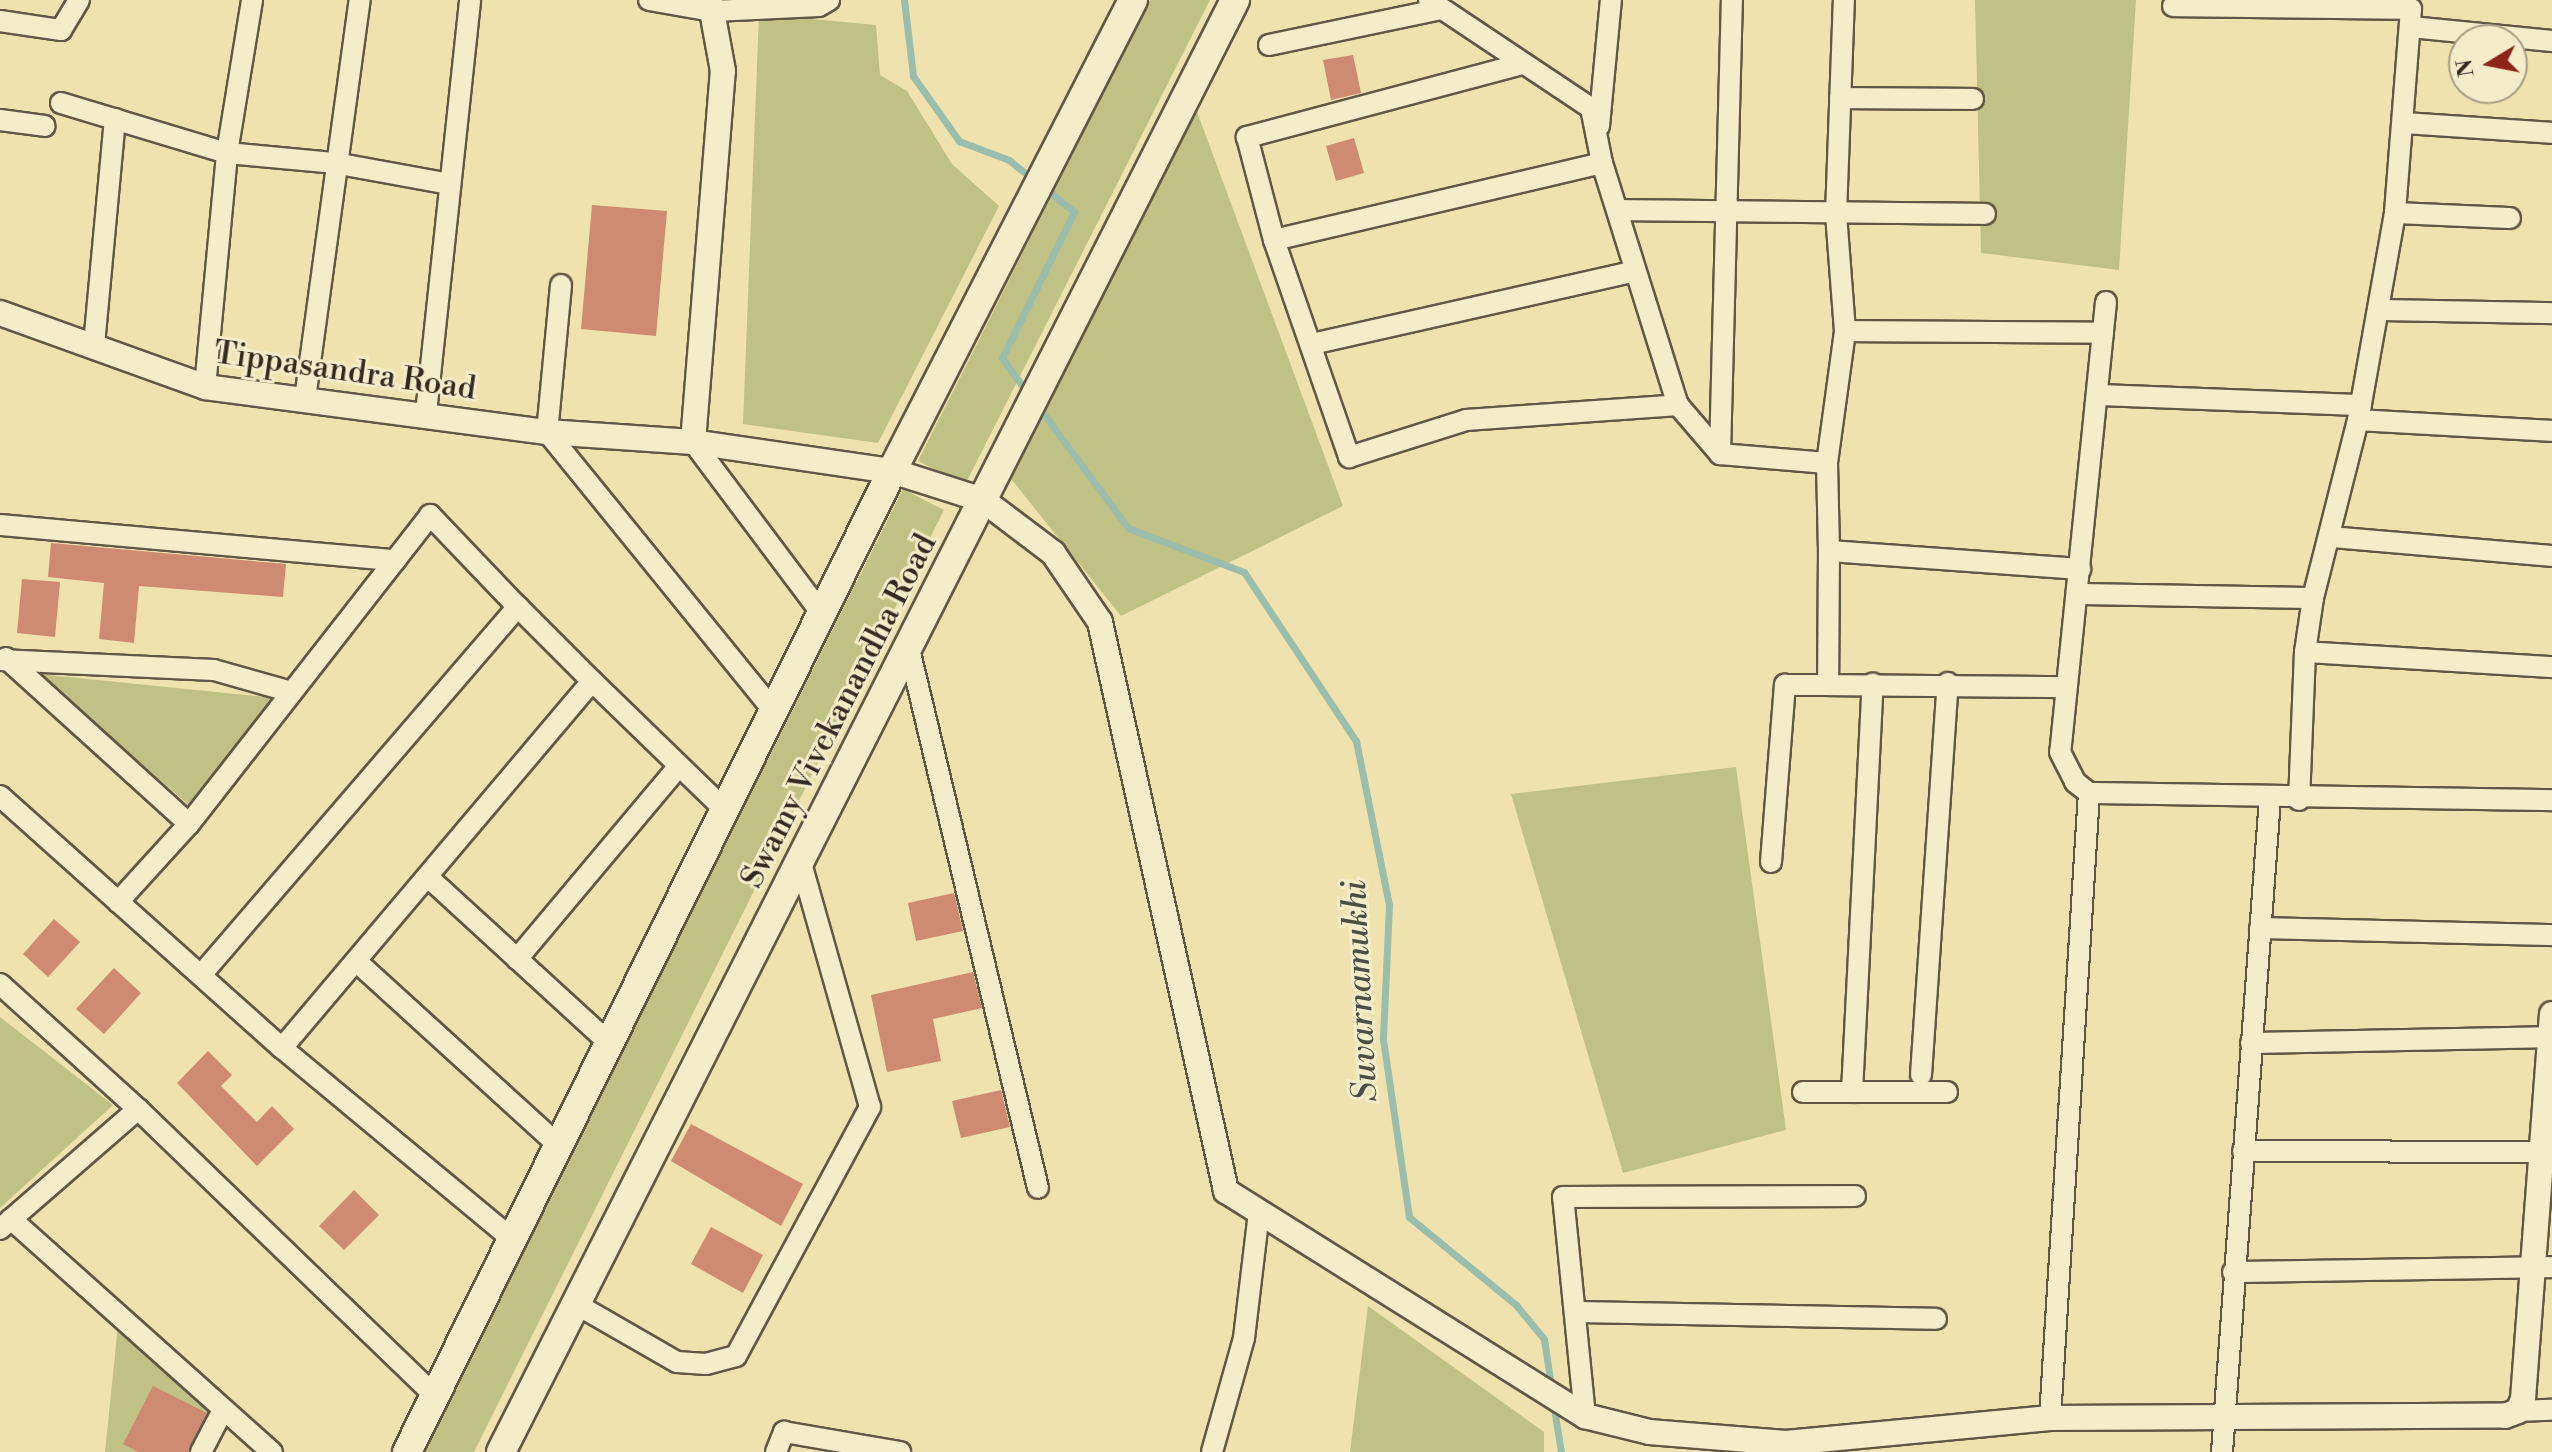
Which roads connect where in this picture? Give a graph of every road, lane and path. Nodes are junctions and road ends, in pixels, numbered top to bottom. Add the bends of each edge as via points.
1 (79, 0) edge
2 (252, 0) edge
3 (360, 0) edge
4 (470, 0) edge
5 (649, 0) edge
6 (829, 0) edge
7 (1133, 0) edge
8 (1235, 0) edge
9 (1611, 0) edge
10 (1732, 0) edge
11 (1844, 0) edge
12 (779, 4) edge
13 (1435, 4) edge
14 (712, 6) edge
15 (2173, 6) dead end
16 (0, 21) edge
17 (2411, 27) junction
18 (2552, 41) edge
19 (1269, 45) dead end
20 (1522, 64) junction
21 (1840, 98) junction
22 (1973, 99) dead end
23 (61, 103) dead end
24 (115, 119) junction
25 (0, 120) edge
26 (2403, 123) junction
27 (45, 126) dead end
28 (2552, 133) edge
29 (1598, 134) junction
30 (227, 153) junction
31 (334, 163) junction
32 (1602, 163) junction
33 (450, 184) junction
34 (1621, 210) junction
35 (1727, 210) junction
36 (2395, 213) junction
37 (1985, 214) dead end
38 (1836, 215) junction
39 (2510, 218) dead end
40 (1274, 240) junction
41 (1635, 271) junction
42 (561, 285) dead end
43 (2106, 302) dead end
44 (2378, 310) junction
45 (0, 313) edge
46 (2552, 313) edge
47 (1845, 331) junction
48 (2103, 333) junction
49 (1312, 344) junction
50 (94, 345) junction
51 (205, 387) junction
52 (2097, 395) junction
53 (305, 399) junction
54 (1678, 405) junction
55 (2360, 412) junction
56 (426, 413) junction
57 (2552, 431) edge
58 (547, 432) junction
59 (693, 442) junction
60 (1720, 454) junction
61 (1827, 463) junction
62 (892, 471) junction
63 (983, 500) junction
64 (0, 525) edge
65 (2331, 537) junction
66 (1829, 551) junction
67 (2552, 556) edge
68 (395, 560) junction
69 (2080, 569) junction
70 (2077, 594) junction
71 (2313, 598) junction
72 (518, 607) junction
73 (822, 614) junction
74 (909, 649) junction
75 (2305, 652) junction
76 (3, 659) edge
77 (2552, 667) edge
78 (592, 681) junction
79 (1948, 683) junction
80 (1873, 684) junction
81 (1828, 685) junction
82 (2065, 687) junction
83 (292, 692) junction
84 (774, 711) junction
85 (679, 766) junction
86 (2089, 793) junction
87 (0, 796) edge
88 (2270, 799) junction
89 (2299, 800) junction
90 (2552, 800) edge
91 (725, 810) junction
92 (189, 824) junction
93 (1771, 862) dead end
94 (801, 863) junction
95 (428, 877) junction
96 (118, 902) junction
97 (2260, 928) junction
98 (2552, 935) edge
99 (517, 959) junction
100 (356, 961) junction
101 (201, 975) junction
102 (0, 984) edge
103 (2552, 1014) edge
104 (2552, 1037) edge
105 (609, 1043) junction
106 (2251, 1043) junction
107 (282, 1048) junction
108 (1921, 1075) dead end
109 (1803, 1092) dead end
110 (1852, 1092) junction
111 (1947, 1092) dead end
112 (138, 1109) junction
113 (558, 1145) junction
114 (2243, 1151) junction
115 (2546, 1152) edge
116 (1038, 1188) dead end
117 (1855, 1196) dead end
118 (1259, 1212) junction
119 (5, 1224) edge
120 (511, 1238) junction
121 (2542, 1267) edge
122 (2233, 1272) junction
123 (576, 1304) junction
124 (1575, 1312) junction
125 (1936, 1319) dead end
126 (435, 1396) junction
127 (223, 1410) junction
128 (2552, 1410) edge
129 (2518, 1411) junction
130 (1584, 1415) junction
131 (2222, 1417) junction
132 (2050, 1418) junction
133 (201, 1452) edge
134 (272, 1452) edge
135 (407, 1452) edge
136 (501, 1452) edge
137 (776, 1452) edge
138 (900, 1452) edge
139 (1212, 1452) edge
140 (2222, 1452) edge

1 - 16 street via 61,30
2 - 30 street
3 - 31 street
4 - 33 street
5 - 14 street
6 - 12 street via 819,6
7 - 62 main road, Swamy Vivekanandha Road
8 - 63 main road, Swamy Vivekanandha Road
9 - 29 street
10 - 35 street
11 - 21 street
12 - 14 street
13 - 19 street
13 - 20 street
14 - 59 street via 723,71
15 - 17 street via 2411,9
17 - 18 street
17 - 26 street
20 - 29 street via 1591,108
20 - 40 street via 1247,137
21 - 22 street
21 - 38 street
23 - 24 street
24 - 30 street
24 - 50 street
25 - 27 street
26 - 28 street
26 - 36 street
29 - 32 street
30 - 31 street
30 - 51 street
31 - 33 street
31 - 53 street
32 - 34 street
32 - 40 street
33 - 56 street
34 - 35 street
34 - 41 street
35 - 38 street
35 - 60 street
36 - 39 street
36 - 44 street
37 - 38 street
38 - 47 street
40 - 49 street
41 - 49 street
41 - 54 street
42 - 58 street
43 - 48 street
44 - 46 street
44 - 55 street
45 - 50 street, Tippasandra Road
47 - 48 street
47 - 61 street
48 - 52 street
49 - 54 street via 1349,457 1466,420
50 - 51 street, Tippasandra Road
51 - 53 street, Tippasandra Road
52 - 55 street
52 - 69 street
53 - 56 street, Tippasandra Road
54 - 60 street
55 - 57 street
55 - 65 street
56 - 58 street, Tippasandra Road
58 - 59 street, Tippasandra Road
58 - 84 street
59 - 62 street, Tippasandra Road
59 - 73 street
60 - 61 street
61 - 66 street
62 - 63 street, Tippasandra Road
62 - 73 main road, Swamy Vivekanandha Road
63 - 74 main road, Swamy Vivekanandha Road
63 - 118 street, Tippasandra Road via 1053,553 1100,622 1226,1191
64 - 68 street
65 - 67 street
65 - 71 street
66 - 69 street
66 - 81 street
68 - 72 street via 430,515
68 - 83 street
69 - 70 street
70 - 71 street
70 - 82 street
71 - 75 street
72 - 78 street
72 - 101 street
73 - 84 main road, Swamy Vivekanandha Road
74 - 94 main road, Swamy Vivekanandha Road
74 - 116 street
75 - 77 street
75 - 89 street
76 - 83 street via 214,670
76 - 92 street
78 - 85 street
78 - 95 street
79 - 80 street
79 - 82 street
79 - 108 street
80 - 81 street
80 - 110 street
81 - 93 street via 1785,685
82 - 86 street via 2060,752 2066,770
83 - 92 street
84 - 91 main road, Swamy Vivekanandha Road
85 - 91 street
85 - 99 street
86 - 88 street
86 - 132 street
87 - 96 street
88 - 89 street
88 - 97 street
89 - 90 street
91 - 105 main road, Swamy Vivekanandha Road
92 - 96 street
94 - 123 main road, Swamy Vivekanandha Road
94 - 123 street via 870,1107 736,1356 706,1364 677,1362
95 - 99 street
95 - 100 street
96 - 101 street
97 - 98 street
97 - 106 street
99 - 105 street
100 - 107 street
100 - 113 street
101 - 107 street
102 - 112 street
103 - 104 street
104 - 106 street
104 - 115 street
105 - 113 main road, Swamy Vivekanandha Road
106 - 114 street
107 - 120 street
109 - 110 street
110 - 111 street
112 - 119 street
112 - 126 street
113 - 120 main road, Swamy Vivekanandha Road
114 - 115 street
114 - 122 street
115 - 121 street
117 - 124 street via 1563,1197
118 - 130 street, Tippasandra Road
118 - 139 street via 1244,1338
119 - 127 street
120 - 126 main road, Swamy Vivekanandha Road
121 - 122 street
121 - 129 street
122 - 131 street
123 - 136 main road, Swamy Vivekanandha Road
124 - 125 street
124 - 130 street
126 - 135 main road, Swamy Vivekanandha Road
127 - 133 street
127 - 134 street
128 - 129 street
129 - 131 street via 2505,1416
130 - 132 street via 1649,1432 1786,1443
131 - 132 street
131 - 140 street
137 - 138 street via 784,1432

